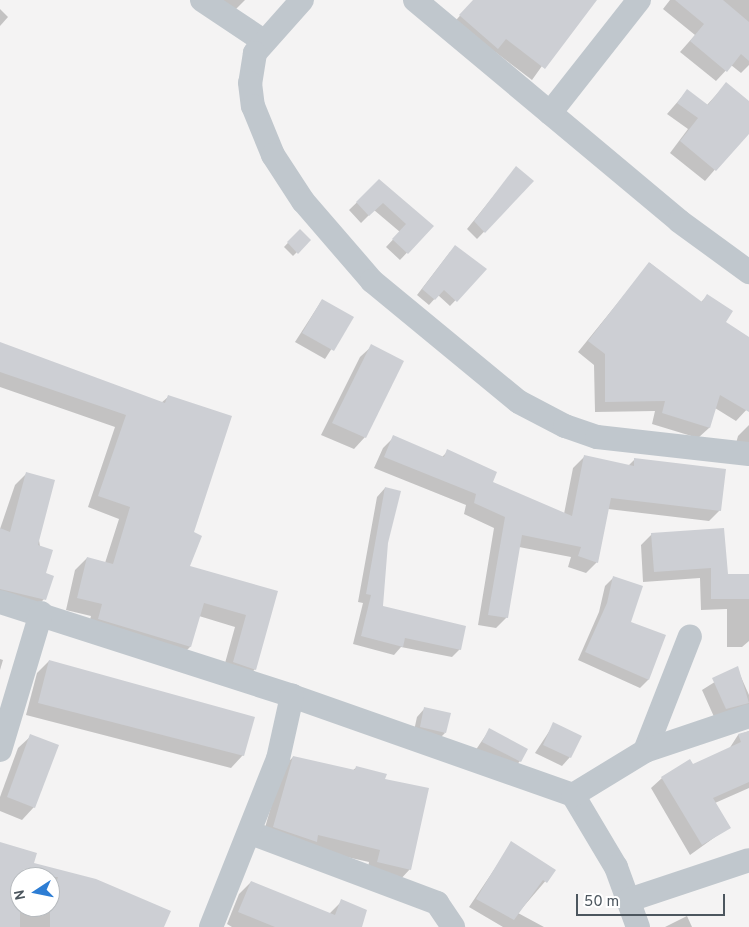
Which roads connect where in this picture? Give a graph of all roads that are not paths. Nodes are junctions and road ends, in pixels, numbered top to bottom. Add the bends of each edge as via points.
1 (202, 0) edge
2 (302, 0) edge
3 (414, 0) edge
4 (639, 0) edge
5 (262, 40) junction
6 (550, 112) junction
7 (749, 272) edge
8 (749, 454) edge
9 (0, 602) edge
10 (41, 613) junction
11 (690, 636) dead end
12 (292, 696) junction
13 (749, 716) edge
14 (0, 750) edge
15 (645, 751) junction
16 (573, 795) junction
17 (251, 833) junction
18 (749, 860) edge
19 (629, 900) junction
20 (211, 927) edge
21 (453, 927) edge
22 (638, 927) edge

1 - 5 street
2 - 5 street
3 - 6 street
4 - 6 street
5 - 8 street via 250,83 253,106 273,155 340,247 417,320 519,402 581,433
6 - 7 street via 679,221
9 - 10 street
10 - 12 street
10 - 14 street
11 - 15 street
12 - 16 street
12 - 17 street via 278,759
13 - 15 street
15 - 16 street
16 - 19 street via 616,867
17 - 20 street
17 - 21 street via 437,902
18 - 19 street
19 - 22 street

